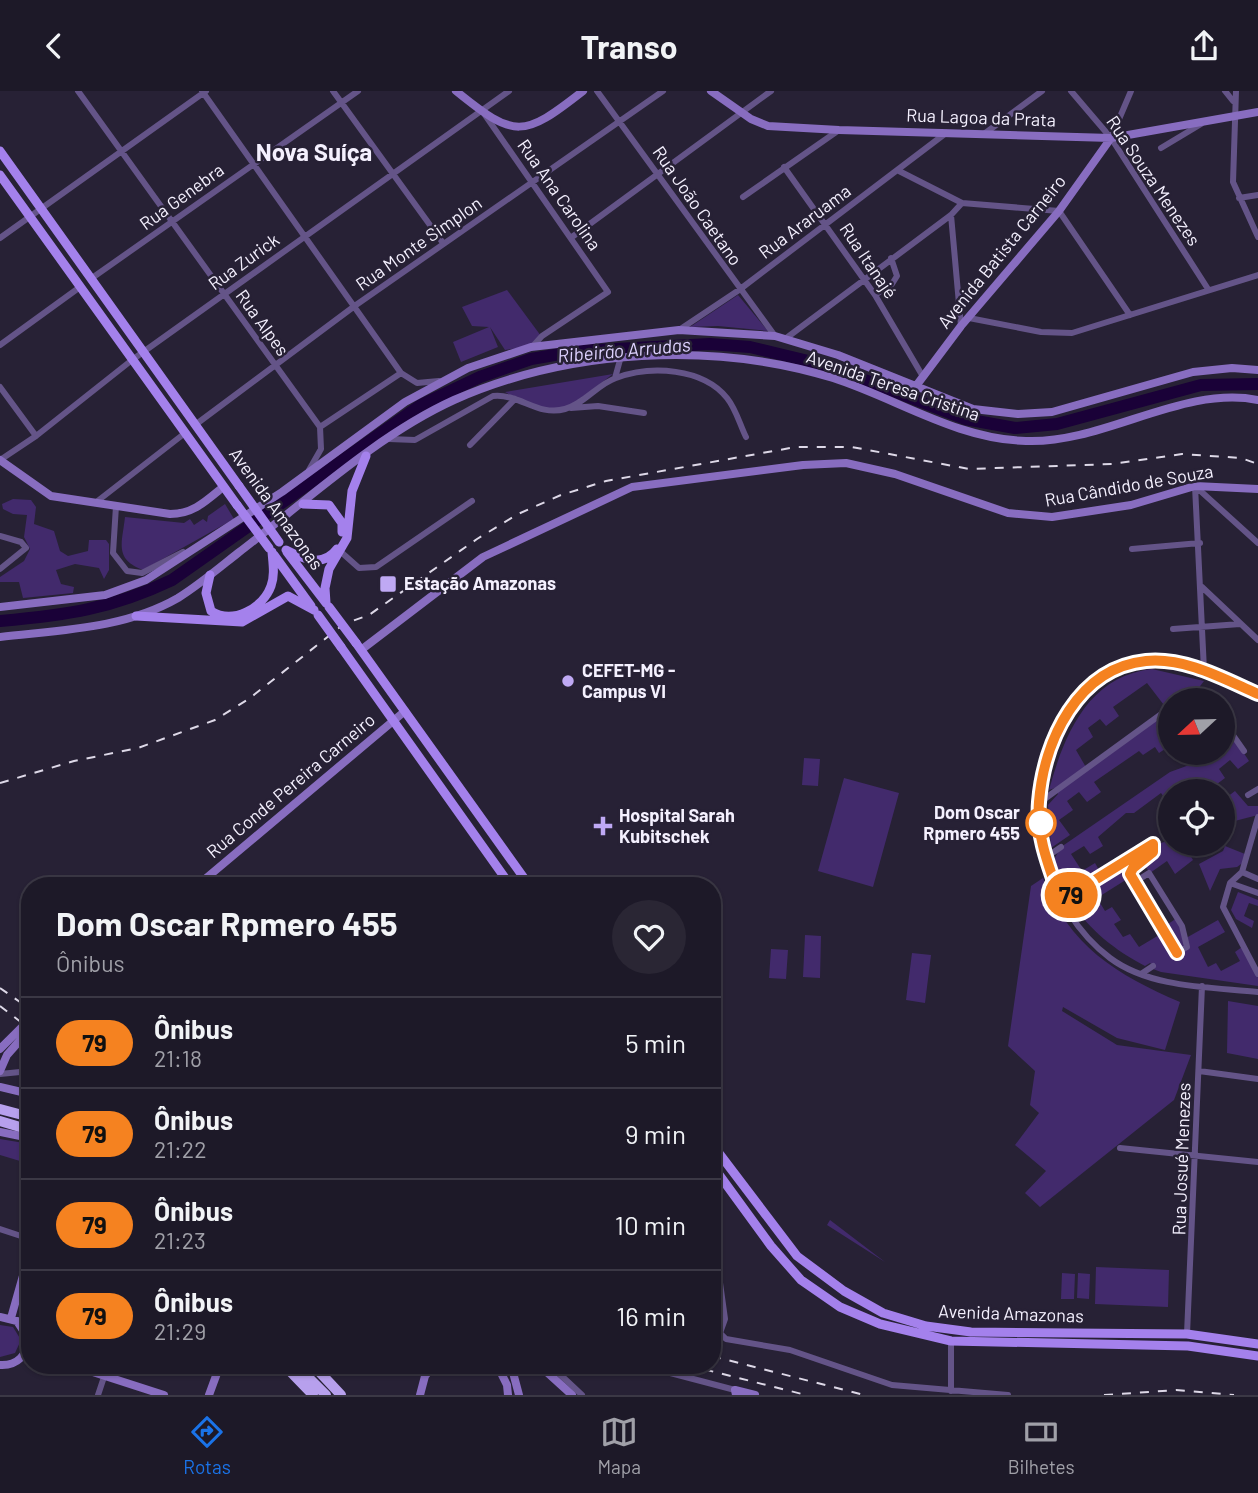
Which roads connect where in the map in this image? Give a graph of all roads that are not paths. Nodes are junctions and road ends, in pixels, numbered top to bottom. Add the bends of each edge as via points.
1 (78, 91) edge
2 (333, 91) edge
3 (358, 91) edge
4 (456, 91) edge
5 (509, 91) edge
6 (583, 91) edge
7 (597, 91) edge
8 (663, 91) edge
9 (712, 91) edge
10 (771, 91) edge
11 (1042, 91) edge
12 (1071, 91) edge
13 (1131, 91) edge
14 (1224, 91) edge
15 (1236, 91) edge
16 (204, 92) edge
17 (1233, 101) junction
18 (342, 104) junction
19 (740, 112) junction
20 (1258, 112) edge
21 (484, 114) junction
22 (1233, 116) junction
23 (620, 121) junction
24 (1206, 121) junction
25 (839, 130) junction
26 (946, 133) junction
27 (984, 134) junction
28 (1111, 138) junction
29 (1161, 148) dead end
30 (0, 151) edge
31 (120, 151) junction
32 (253, 163) junction
33 (784, 167) junction
34 (898, 171) junction
35 (392, 173) junction
36 (0, 175) edge
37 (659, 175) junction
38 (532, 182) junction
39 (1258, 195) edge
40 (743, 197) dead end
41 (1239, 198) junction
42 (962, 203) junction
43 (41, 208) junction
44 (1059, 211) junction
45 (951, 215) junction
46 (29, 217) junction
47 (172, 222) junction
48 (825, 222) junction
49 (305, 235) junction
50 (572, 237) junction
51 (1258, 237) edge
52 (0, 238) edge
53 (443, 243) junction
54 (891, 258) junction
55 (1258, 275) edge
56 (92, 278) junction
57 (864, 279) junction
58 (80, 287) junction
59 (1208, 289) junction
60 (739, 290) junction
61 (223, 294) junction
62 (875, 295) junction
63 (356, 306) junction
64 (1130, 315) junction
65 (969, 318) junction
66 (961, 326) junction
67 (679, 330) junction
68 (775, 336) junction
69 (785, 339) junction
70 (0, 345) edge
71 (531, 347) junction
72 (144, 351) junction
73 (132, 360) junction
74 (620, 360) junction
75 (275, 366) junction
76 (1258, 370) edge
77 (401, 373) junction
78 (922, 375) junction
79 (615, 378) junction
80 (441, 380) junction
81 (916, 386) junction
82 (0, 387) edge
83 (515, 399) junction
84 (1258, 400) edge
85 (565, 409) junction
86 (643, 413) dead end
87 (195, 425) junction
88 (320, 427) junction
89 (185, 433) junction
90 (36, 436) junction
91 (746, 437) dead end
92 (389, 439) junction
93 (470, 445) dead end
94 (366, 456) junction
95 (0, 460) edge
96 (306, 475) junction
97 (223, 487) junction
98 (1195, 487) junction
99 (1258, 488) edge
100 (472, 501) dead end
101 (93, 504) junction
102 (303, 504) junction
103 (116, 506) junction
104 (218, 534) junction
105 (0, 536) edge
106 (1200, 543) junction
107 (1258, 543) edge
108 (1132, 549) dead end
109 (270, 550) junction
110 (286, 550) junction
111 (341, 552) junction
112 (0, 569) edge
113 (210, 575) junction
114 (1202, 587) junction
115 (328, 605) junction
116 (0, 607) edge
117 (316, 613) junction
118 (136, 616) junction
119 (1240, 624) junction
120 (1203, 627) junction
121 (1173, 629) dead end
122 (0, 637) edge
123 (1258, 639) edge
124 (358, 646) junction
125 (341, 648) junction
126 (1204, 670) junction
127 (1258, 694) edge
128 (405, 711) junction
129 (1158, 716) edge
130 (394, 720) junction
131 (1236, 740) edge
132 (1244, 751) dead end
133 (1258, 789) edge
134 (1248, 795) dead end
135 (1039, 803) junction
136 (1258, 817) edge
137 (1060, 847) dead end
138 (1045, 858) junction
139 (1242, 872) junction
140 (208, 877) edge
141 (504, 877) edge
142 (522, 877) edge
143 (1258, 879) edge
144 (1135, 882) junction
145 (1230, 883) junction
146 (1258, 893) edge
147 (1061, 901) junction
148 (1153, 966) dead end
149 (1141, 974) junction
150 (1258, 974) edge
151 (1202, 986) junction
152 (1258, 992) edge
153 (21, 1028) edge
154 (21, 1039) edge
155 (0, 1049) edge
156 (1199, 1071) junction
157 (21, 1072) edge
158 (0, 1073) edge
159 (1258, 1079) edge
160 (0, 1087) edge
161 (21, 1092) edge
162 (0, 1109) edge
163 (21, 1115) edge
164 (0, 1121) edge
165 (21, 1127) edge
166 (0, 1132) edge
167 (21, 1136) edge
168 (1120, 1148) dead end
169 (1195, 1155) junction
170 (721, 1156) edge
171 (1258, 1162) edge
172 (721, 1178) edge
173 (724, 1182) junction
174 (721, 1184) edge
175 (0, 1229) edge
176 (21, 1236) edge
177 (21, 1283) edge
178 (721, 1283) edge
179 (0, 1318) edge
180 (11, 1318) junction
181 (21, 1327) edge
182 (721, 1329) edge
183 (721, 1333) edge
184 (1187, 1334) junction
185 (951, 1341) junction
186 (1258, 1344) edge
187 (1258, 1356) edge
188 (21, 1358) edge
189 (0, 1365) edge
190 (104, 1374) joint
191 (217, 1374) edge
192 (293, 1374) edge
193 (305, 1374) edge
194 (321, 1374) edge
195 (427, 1374) edge
196 (502, 1374) edge
197 (513, 1374) edge
198 (551, 1374) edge
199 (560, 1374) edge
200 (563, 1374) edge
201 (672, 1374) edge
202 (565, 1378) junction
203 (951, 1391) junction
204 (735, 1392) edge
205 (578, 1394) edge
206 (749, 1394) edge
207 (98, 1395) edge
208 (164, 1395) edge
209 (209, 1395) edge
210 (313, 1395) edge
211 (326, 1395) edge
212 (341, 1395) edge
213 (419, 1395) edge
214 (508, 1395) edge
215 (519, 1395) edge
216 (1008, 1395) edge

1 - 31 street, Rua Alpes
2 - 18 street
3 - 18 street, Rua Genebra
4 - 21 street
5 - 21 street, Rua Zurick
6 - 21 street via 546,119 527,127 510,127
7 - 23 street, Rua João Caetano
8 - 23 street, Rua Monte Simplon
9 - 19 street, Rua Lagoa da Prata
10 - 19 street
11 - 27 street
12 - 28 street, Rua Souza Menezes
13 - 28 street
14 - 17 street
15 - 17 street
16 - 31 street
16 - 32 street
17 - 22 street
18 - 32 street, Rua Genebra
18 - 35 street
19 - 25 street, Rua Lagoa da Prata via 768,126
19 - 37 street
20 - 22 street, Rua Lagoa da Prata
21 - 35 street, Rua Zurick
21 - 38 street, Rua Ana Carolina
22 - 24 street, Rua Lagoa da Prata
22 - 41 street via 1233,182
23 - 37 street, Rua João Caetano
23 - 38 street, Rua Monte Simplon
24 - 28 street, Rua Lagoa da Prata
24 - 29 street
25 - 26 street, Rua Lagoa da Prata
25 - 33 street
26 - 27 street, Rua Lagoa da Prata
26 - 34 street, Rua Araruama
27 - 28 street, Rua Lagoa da Prata
28 - 44 street, Avenida Batista Carneiro
28 - 59 street, Rua Souza Menezes
30 - 43 main road, Avenida Amazonas
31 - 43 street
31 - 47 street, Rua Alpes
32 - 47 street, Rua Genebra
32 - 49 street
33 - 40 street
33 - 48 street, Rua Itanajé
34 - 42 street
34 - 48 street, Rua Araruama
35 - 49 street, Rua Zurick
35 - 53 street
36 - 46 main road, Avenida Amazonas
37 - 50 street
37 - 60 street, Rua João Caetano
38 - 50 street, Rua Ana Carolina
38 - 53 street, Rua Monte Simplon
39 - 41 street
41 - 51 street
42 - 44 street
42 - 45 street
43 - 46 street
43 - 56 main road, Avenida Amazonas
44 - 64 street
44 - 65 street, Avenida Batista Carneiro
45 - 54 street
45 - 66 street
46 - 52 street
46 - 58 main road, Avenida Amazonas
47 - 56 street, Rua Genebra
47 - 61 street, Rua Alpes
48 - 57 street, Rua Itanajé
48 - 60 street, Rua Araruama
49 - 61 street, Rua Zurick
49 - 63 street
50 - 71 street, Rua Ana Carolina via 608,292
53 - 63 street, Rua Monte Simplon
54 - 57 street
54 - 62 street via 897,276
55 - 59 street
56 - 72 main road, Avenida Amazonas
57 - 62 street, Rua Itanajé
57 - 69 street
58 - 70 street
58 - 73 main road, Avenida Amazonas
59 - 64 street
60 - 67 street, Rua Araruama
60 - 68 street, Rua João Caetano
61 - 72 street, Rua Zurick
61 - 75 street, Rua Alpes
62 - 78 street, Rua Itanajé
63 - 75 street, Rua Monte Simplon
63 - 77 street
64 - 65 street via 1072,333
65 - 66 street, Avenida Batista Carneiro
66 - 78 street, Avenida Batista Carneiro
67 - 68 street, Avenida Teresa Cristina
67 - 71 street, Avenida Teresa Cristina
68 - 69 street, Avenida Teresa Cristina
69 - 81 street, Avenida Teresa Cristina
71 - 80 street, Avenida Teresa Cristina
72 - 73 street, Rua Zurick
72 - 87 main road, Avenida Amazonas
73 - 89 main road, Avenida Amazonas
73 - 90 street, Rua Zurick
74 - 79 street
74 - 84 street, Avenida Teresa Cristina via 690,355 772,362 835,379 933,420 1020,441 1045,442 1094,432 1207,399
74 - 92 street, Avenida Teresa Cristina via 569,364 514,378 452,401
75 - 87 street, Rua Monte Simplon
75 - 88 street, Rua Alpes
76 - 81 street, Avenida Teresa Cristina via 1193,372 1052,412 1018,414 973,409
77 - 80 street via 417,383
77 - 88 street
78 - 81 street, Avenida Batista Carneiro
79 - 85 street
79 - 91 street via 653,370 692,375 717,387 729,400
80 - 96 street, Avenida Teresa Cristina via 379,419
82 - 90 street
83 - 85 street via 531,408
83 - 92 street via 493,395 415,440
83 - 93 street
85 - 86 street via 598,406
87 - 110 main road, Avenida Amazonas, bridge
88 - 96 street via 321,449
89 - 97 main road, Avenida Amazonas
89 - 101 street
90 - 95 street, Rua Zurick
92 - 94 street, Avenida Teresa Cristina
94 - 102 street, Avenida Teresa Cristina
94 - 111 main road via 352,491
95 - 101 street via 51,496
96 - 104 street, Avenida Teresa Cristina
97 - 103 street via 184,514
97 - 109 main road, Avenida Amazonas, bridge
98 - 99 street, Rua Cândido de Souza
98 - 106 street
98 - 107 street
98 - 124 street, Rua Cândido de Souza via 1129,506 1052,517 1030,517 986,506 859,465 822,463 632,487 483,557
100 - 111 street via 376,567 359,568
101 - 103 street
102 - 110 main road via 329,505 342,523 340,545 333,554 313,561
102 - 113 street, Avenida Teresa Cristina
103 - 104 street via 113,552 132,573 142,573
104 - 116 street, Avenida Teresa Cristina via 128,589 76,600
105 - 112 street via 26,548
106 - 108 street
106 - 114 street
109 - 113 main road via 271,587 258,604 242,614 220,616 211,611 206,602
109 - 117 main road, Avenida Amazonas
110 - 115 main road, Avenida Amazonas
111 - 115 main road via 329,569
113 - 118 street, Avenida Teresa Cristina via 177,598
114 - 119 street
114 - 120 street
115 - 124 main road, Avenida Amazonas, bridge
117 - 118 main road via 288,596 242,622
117 - 125 main road, Avenida Amazonas, bridge
118 - 122 street, Avenida Teresa Cristina via 89,628
119 - 120 street
119 - 123 street
120 - 121 street
120 - 126 street
124 - 125 main road via 354,653
124 - 128 main road, Avenida Amazonas
125 - 130 main road, Avenida Amazonas
126 - 127 street
126 - 135 street via 1148,661 1105,674 1091,684 1078,695 1058,732
128 - 130 street, Rua Conde Pereira Carneiro
128 - 142 main road, Avenida Amazonas
129 - 135 street
130 - 140 street, Rua Conde Pereira Carneiro
130 - 141 main road, Avenida Amazonas
131 - 132 street
133 - 134 street
135 - 138 street
136 - 139 street
137 - 138 street
138 - 147 street
139 - 143 street
139 - 145 street
144 - 144 street via 1149,873 1182,926 1188,947 1177,953
144 - 147 street via 1131,871 1153,852 1153,844
145 - 146 street
145 - 150 street via 1223,907
147 - 149 street via 1086,936 1110,958
148 - 149 street
149 - 151 street
151 - 152 street
151 - 156 street, Rua Josué Menezes
153 - 155 street
154 - 158 street via 7,1055
156 - 159 street
156 - 169 street, Rua Josué Menezes
157 - 158 street
160 - 161 street
162 - 163 highway
164 - 165 highway
166 - 167 street
168 - 169 street
169 - 171 street
169 - 184 street, Rua Josué Menezes
170 - 184 main road, Avenida Amazonas via 797,1256 883,1313 926,1327 971,1332
172 - 173 main road, Avenida Amazonas
173 - 174 street
173 - 185 main road, Avenida Amazonas via 771,1246 800,1280 821,1296 880,1324
175 - 176 street
177 - 180 street
178 - 182 street via 725,1309
179 - 180 street
180 - 181 street
183 - 203 street via 732,1342 790,1350 892,1385
184 - 186 main road, Avenida Amazonas
185 - 187 main road, Avenida Amazonas via 1188,1346
185 - 203 street
188 - 189 street
190 - 207 street
190 - 208 street
191 - 209 street
192 - 210 highway
193 - 211 highway
194 - 212 highway
195 - 213 street
196 - 214 street
197 - 215 street
198 - 205 street
199 - 202 street
200 - 202 street
201 - 204 street
202 - 205 street
203 - 216 street
204 - 206 street

